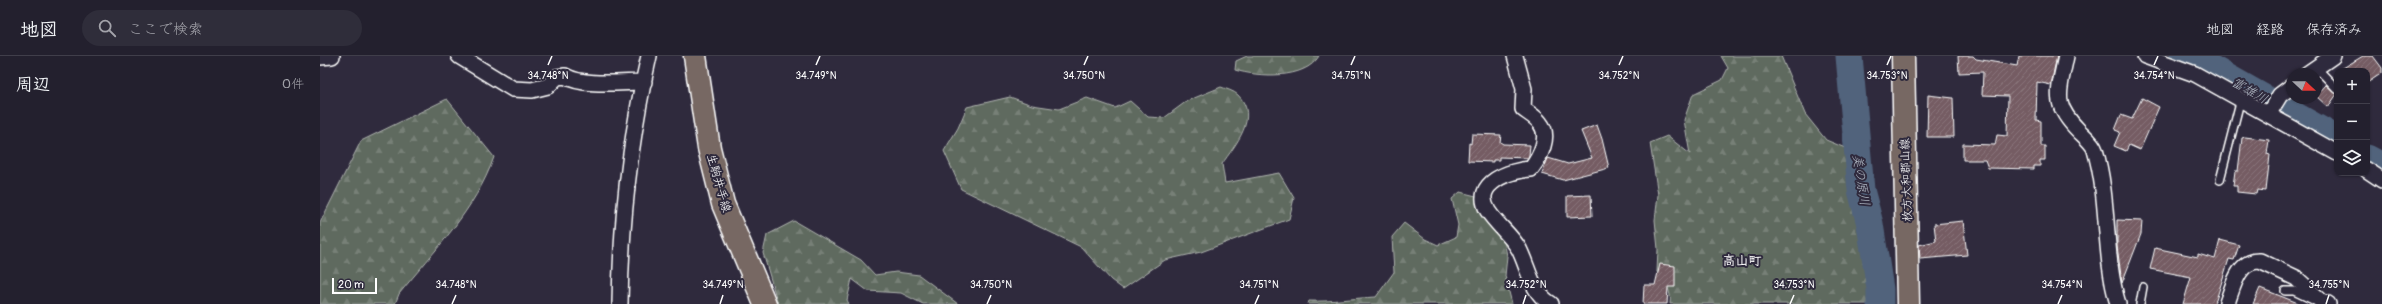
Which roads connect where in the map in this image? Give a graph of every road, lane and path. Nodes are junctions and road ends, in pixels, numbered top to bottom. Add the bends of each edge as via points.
1 (332, 56) edge
2 (459, 56) edge
3 (649, 56) edge
4 (695, 56) edge
5 (1515, 56) edge
6 (1903, 56) edge
7 (2066, 56) edge
8 (2145, 56) edge
9 (2333, 56) edge
10 (320, 57) edge
11 (2316, 68) edge
12 (2322, 78) edge
13 (644, 82) junction
14 (2334, 87) edge
15 (2286, 90) edge
16 (2242, 98) junction
17 (2269, 114) junction
18 (2334, 150) edge
19 (2370, 172) edge
20 (2220, 180) dead end
21 (2382, 180) edge
22 (2143, 287) dead end
23 (2285, 291) dead end
24 (2227, 303) dead end
25 (2324, 303) edge
26 (620, 304) edge
27 (765, 304) edge
28 (1551, 304) edge
29 (1908, 304) edge
30 (2118, 304) edge
31 (2140, 304) edge

1 - 10 street
2 - 13 street via 513,89 540,88 548,86 558,77 566,76 572,80 588,82
3 - 13 street
4 - 27 main road, 生駒井手線 via 709,148 723,204
5 - 28 street via 1524,88 1523,109 1541,123 1545,137 1540,158 1531,169 1515,170 1500,176 1490,185 1484,198 1488,210 1518,248 1534,288
6 - 29 main road, 枚方大和郡山線
7 - 30 street via 2059,95 2060,109 2095,147 2105,197 2111,267
8 - 16 street via 2195,74
9 - 11 street
12 - 14 lane
13 - 26 street via 628,162 621,246
15 - 17 street via 2280,95
16 - 17 street
16 - 20 lane
17 - 18 street
19 - 21 street
22 - 31 lane
23 - 25 lane
24 - 25 street via 2237,274 2254,261 2260,261 2296,278

